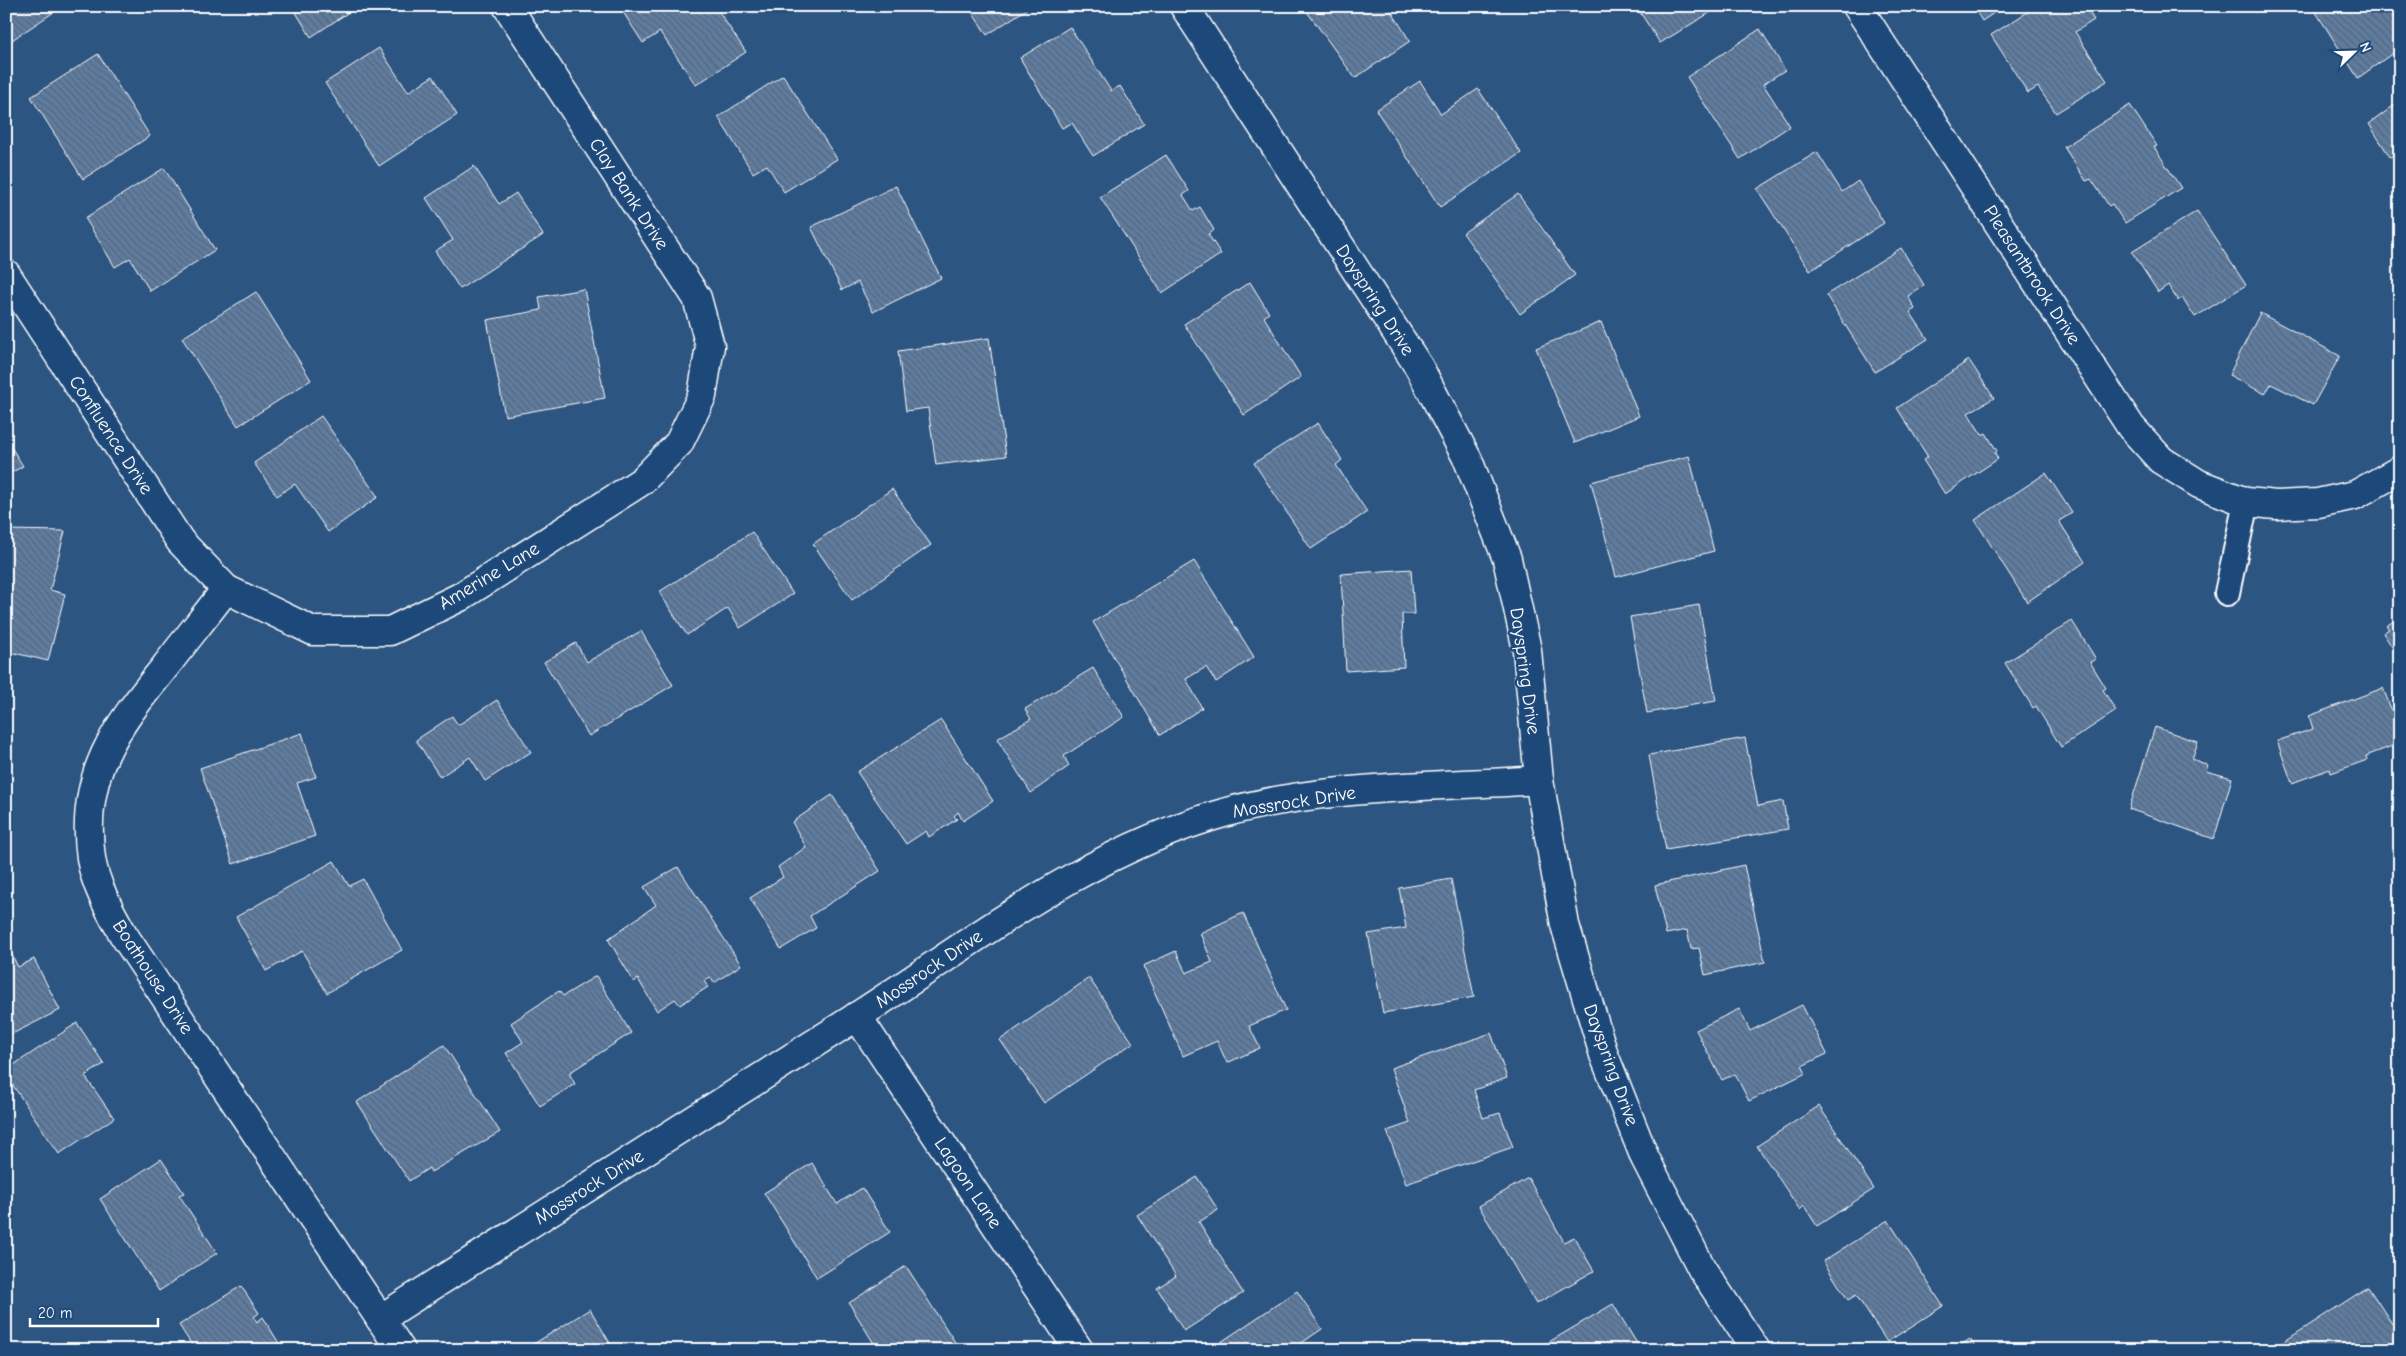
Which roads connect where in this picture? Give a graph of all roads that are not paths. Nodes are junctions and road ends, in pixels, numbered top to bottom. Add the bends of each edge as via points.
1 (507, 6) edge
2 (1184, 6) edge
3 (1857, 6) edge
4 (6, 274) edge
5 (702, 396) joint
6 (2400, 470) edge
7 (2246, 502) junction
8 (226, 589) junction
9 (2226, 593) dead end
10 (1539, 780) junction
11 (857, 1016) junction
12 (380, 1320) junction
13 (401, 1350) edge
14 (1079, 1350) edge
15 (1756, 1350) edge

1 - 5 street, Clay Bank Drive via 697,298 710,346
2 - 10 street, Dayspring Drive via 1419,367 1468,460 1507,559 1527,650
3 - 7 street, Pleasantbrook Drive via 2131,427 2161,460 2199,484
4 - 8 street, Confluence Drive via 180,541
5 - 8 street, Amerine Lane via 679,444 642,481 460,597 390,631 313,631
6 - 7 street, Pleasantbrook Drive via 2355,496 2318,503 2276,505
7 - 9 lane
8 - 12 street, Boathouse Drive via 111,738 95,778 88,817 91,859 103,897 123,934
10 - 11 street, Mossrock Drive via 1297,798 1227,812 1171,831 1108,858 1010,915
10 - 15 street, Dayspring Drive via 1565,925 1604,1054 1645,1158 1702,1270
11 - 12 street, Mossrock Drive
11 - 14 street, Lagoon Lane
12 - 13 street, Boathouse Drive

